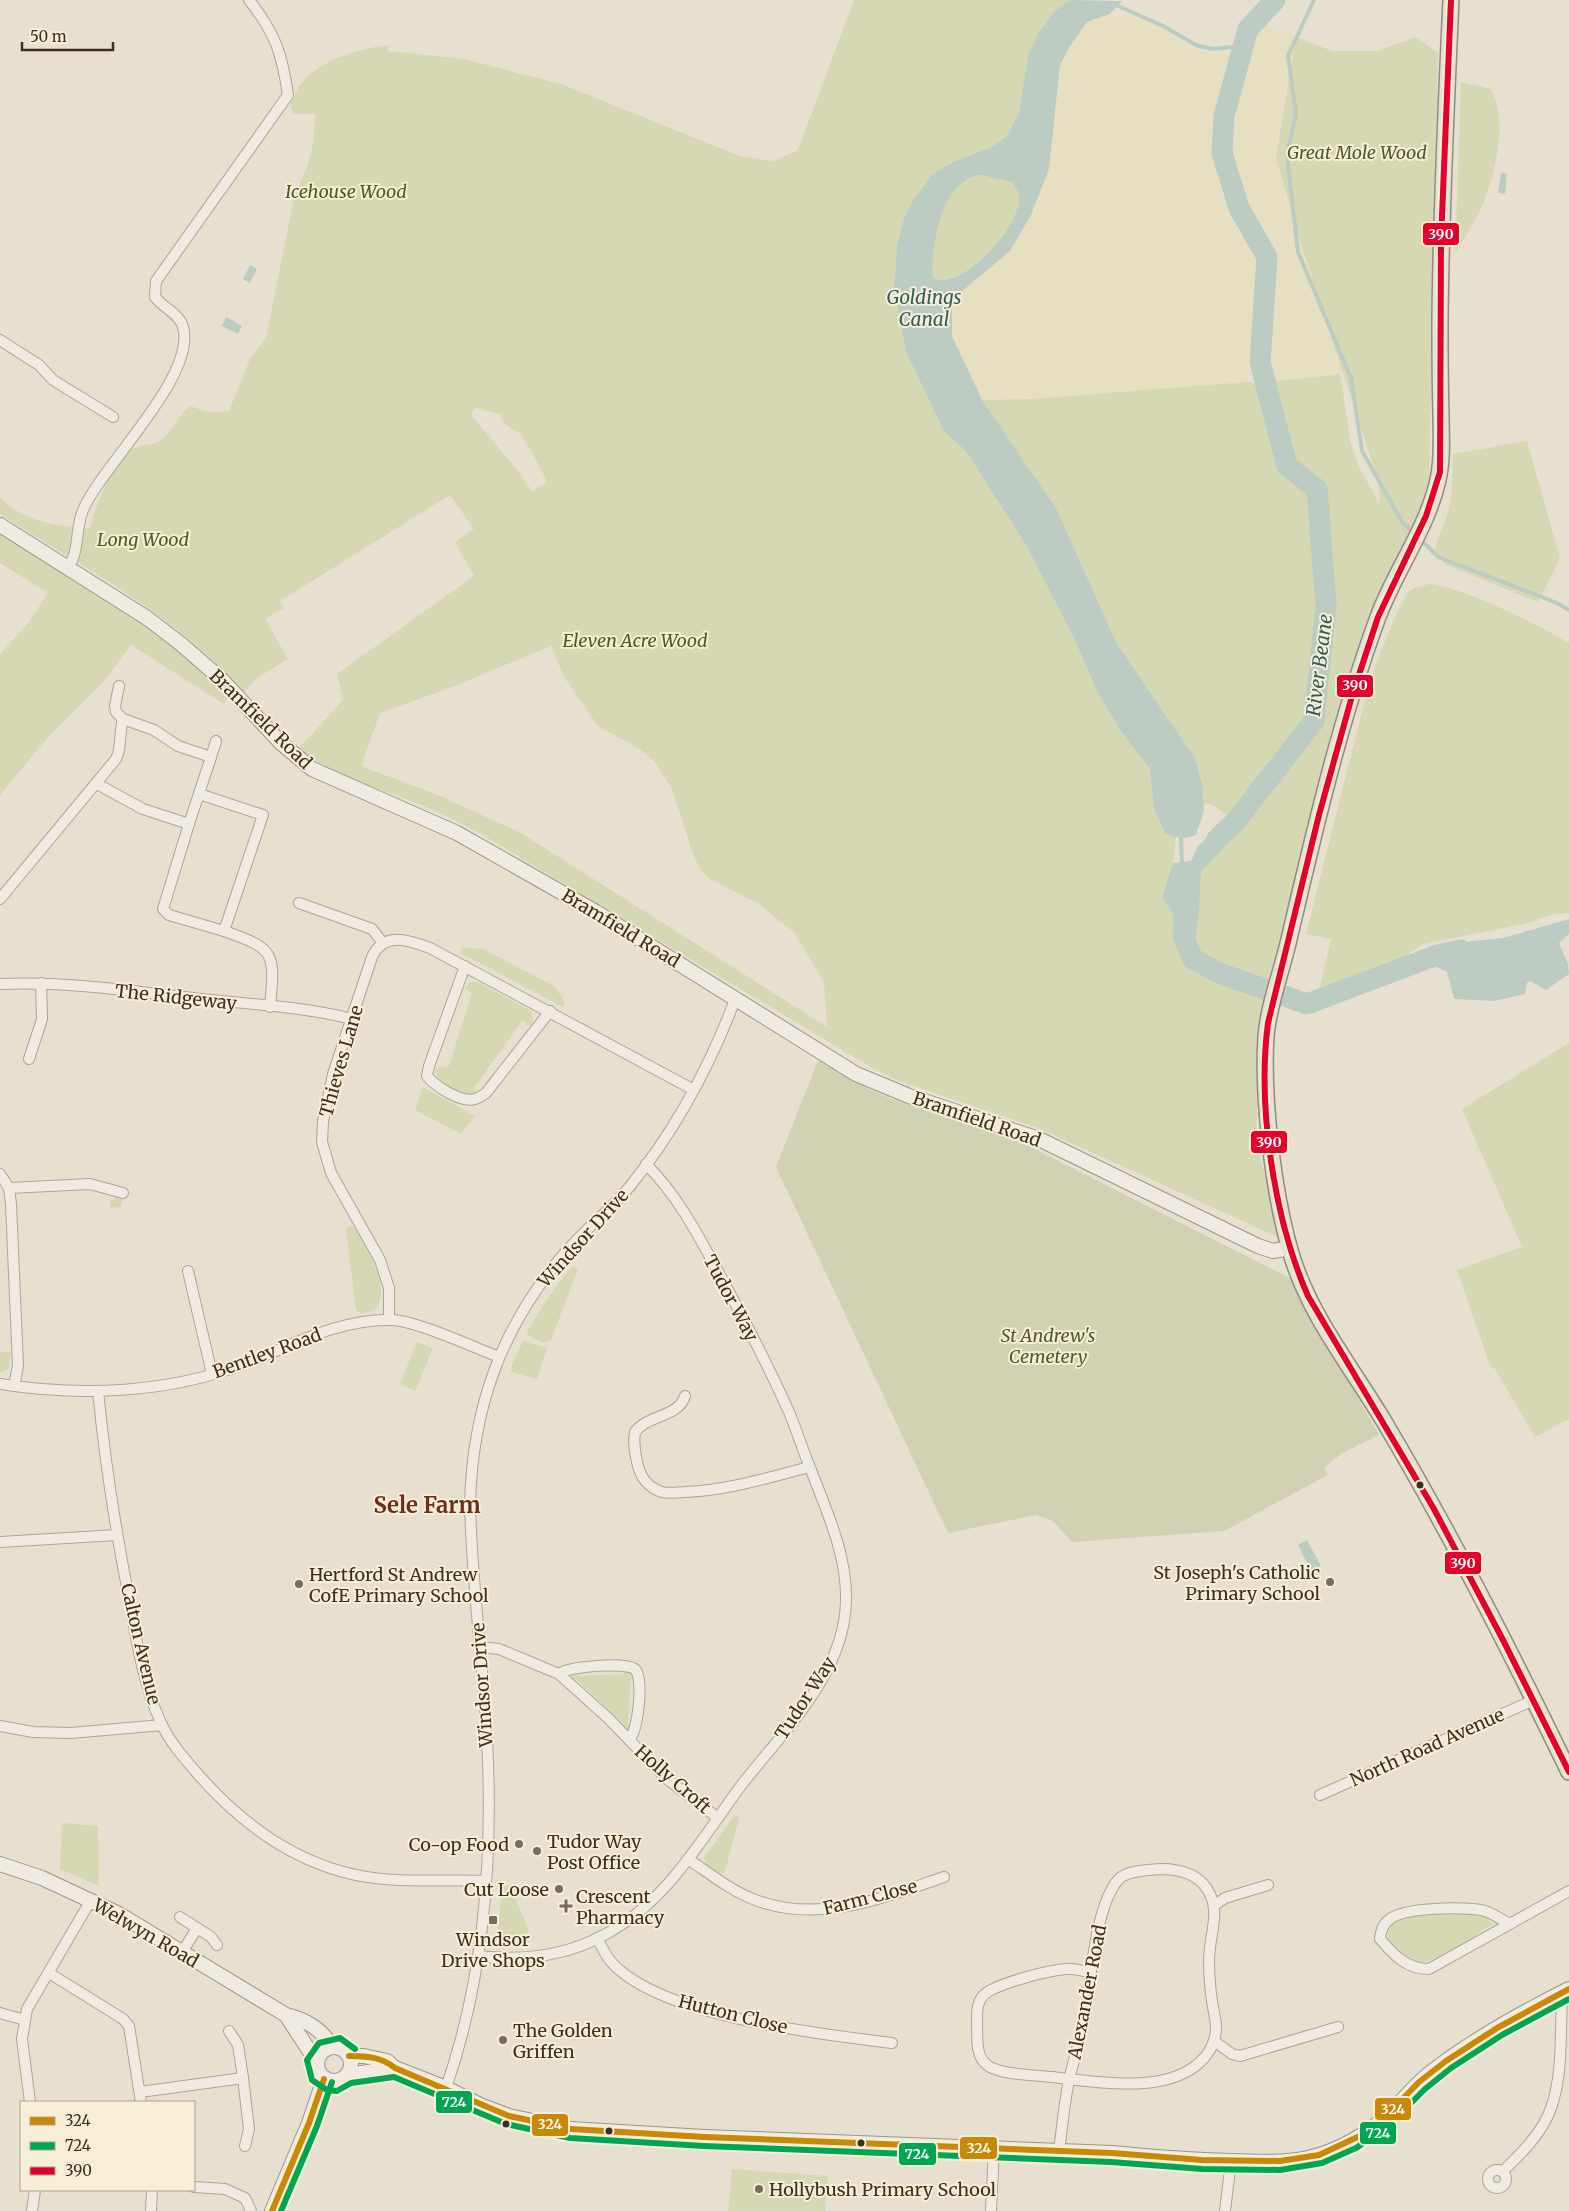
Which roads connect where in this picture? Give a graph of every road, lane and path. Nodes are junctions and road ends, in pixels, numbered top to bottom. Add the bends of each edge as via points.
1 (249, 0) edge
2 (1452, 1) edge
3 (0, 340) edge
4 (113, 416) dead end
5 (0, 525) edge
6 (68, 568) junction
7 (119, 686) dead end
8 (122, 719) junction
9 (216, 741) dead end
10 (210, 757) junction
11 (97, 784) junction
12 (199, 794) junction
13 (189, 824) junction
14 (0, 899) edge
15 (299, 903) dead end
16 (224, 931) junction
17 (383, 943) junction
18 (465, 966) junction
19 (41, 983) junction
20 (0, 984) edge
21 (736, 997) junction
22 (270, 1007) junction
23 (550, 1011) junction
24 (352, 1019) junction
25 (29, 1059) dead end
26 (694, 1090) junction
27 (646, 1164) junction
28 (0, 1174) edge
29 (9, 1188) junction
30 (123, 1193) dead end
31 (1290, 1248) junction
32 (188, 1271) dead end
33 (389, 1320) junction
34 (499, 1357) junction
35 (212, 1374) junction
36 (0, 1384) edge
37 (14, 1386) junction
38 (98, 1391) junction
39 (685, 1396) dead end
40 (809, 1467) junction
41 (117, 1535) junction
42 (0, 1542) edge
43 (480, 1647) junction
44 (559, 1674) junction
45 (1534, 1700) junction
46 (162, 1724) junction
47 (0, 1726) edge
48 (628, 1740) junction
49 (1569, 1772) edge
50 (1320, 1795) dead end
51 (718, 1818) junction
52 (688, 1860) junction
53 (0, 1864) edge
54 (944, 1877) dead end
55 (486, 1881) junction
56 (1268, 1885) dead end
57 (1569, 1891) edge
58 (90, 1900) junction
59 (1215, 1905) junction
60 (180, 1917) dead end
61 (1508, 1923) junction
62 (197, 1928) junction
63 (597, 1938) junction
64 (218, 1945) dead end
65 (181, 1954) junction
66 (478, 1956) junction
67 (1090, 1972) junction
68 (49, 1973) junction
69 (1564, 1992) edge
70 (0, 2013) edge
71 (286, 2015) junction
72 (25, 2020) junction
73 (1338, 2027) dead end
74 (229, 2031) dead end
75 (1214, 2041) junction
76 (892, 2043) dead end
77 (331, 2047) junction
78 (349, 2056) junction
79 (316, 2061) junction
80 (395, 2068) junction
81 (348, 2075) junction
82 (243, 2078) junction
83 (324, 2079) junction
84 (1070, 2079) junction
85 (446, 2088) junction
86 (141, 2097) edge
87 (30, 2101) edge
88 (245, 2146) dead end
89 (994, 2149) junction
90 (1060, 2152) junction
91 (1231, 2161) junction
92 (1503, 2171) dead end
93 (195, 2187) edge
94 (35, 2191) edge
95 (152, 2191) edge
96 (32, 2211) edge
97 (151, 2211) edge
98 (251, 2211) edge
99 (272, 2211) edge
100 (991, 2211) edge
101 (1225, 2211) edge

1 - 6 street via 268,24 283,59 288,95 156,281 155,297 184,327 183,348 158,403 82,511 75,557
2 - 31 main road via 1441,247 1441,449 1438,480 1420,529 1380,612 1359,670 1314,830 1266,1040 1269,1120
3 - 4 street via 39,365 53,380
5 - 6 main road, Bramfield Road
6 - 21 main road, Bramfield Road via 147,618 181,644 221,679 281,743 312,769 457,833
7 - 8 street via 115,706
8 - 10 street via 154,730 178,746
8 - 11 street via 118,755
9 - 10 street
10 - 12 street
11 - 13 street via 143,809
11 - 14 street
12 - 13 street
12 - 16 street via 263,816
13 - 16 street via 163,909 169,915
15 - 17 street via 372,928
16 - 22 street via 252,940 266,950 272,965
17 - 18 street via 396,939 410,940
17 - 24 street, Thieves Lane via 372,957
18 - 23 street
18 - 23 street via 429,1066 427,1076 433,1084 466,1100 486,1093
19 - 20 street, The Ridgeway
19 - 22 street, The Ridgeway
19 - 25 street via 42,1019
21 - 26 street, Windsor Drive
21 - 31 main road, Bramfield Road via 856,1074 882,1086 1039,1139 1258,1246 1273,1251
22 - 24 street, The Ridgeway
23 - 26 street
24 - 33 street, Thieves Lane via 334,1074 323,1121 322,1142 331,1173 384,1269
26 - 27 street, Windsor Drive
27 - 34 street, Windsor Drive via 620,1199 569,1249 539,1286 513,1325
27 - 40 street, Tudor Way via 676,1200 733,1298 790,1415
28 - 29 street
29 - 30 street via 90,1184
29 - 37 street via 18,1366
31 - 45 main road via 1306,1297 1386,1424
32 - 35 street
33 - 34 street, Bentley Road via 412,1324
33 - 35 street, Bentley Road via 322,1332
34 - 43 street, Windsor Drive via 477,1426 470,1478 470,1530
35 - 38 street, Bentley Road via 137,1388
36 - 37 street, Bentley Road
37 - 38 street, Bentley Road
38 - 41 street, Calton Avenue
39 - 40 street via 679,1406 635,1432 634,1448 639,1470 650,1487 664,1493 699,1491 748,1484
40 - 51 street, Tudor Way via 840,1552 844,1572 846,1599 840,1638 818,1686
41 - 42 street
41 - 46 street, Calton Avenue via 140,1656 149,1692
43 - 44 street, Holly Croft via 499,1649
43 - 55 street, Windsor Drive via 488,1761
44 - 48 street, Holly Croft
44 - 48 street, Holly Croft via 569,1669 624,1665 635,1669 640,1682 636,1726
45 - 49 main road
45 - 50 street, North Road Avenue
46 - 47 street via 71,1733 33,1732
46 - 55 street, Calton Avenue via 176,1750 217,1796 242,1820 276,1844 340,1871 371,1878
48 - 51 street, Holly Croft via 683,1793
51 - 52 street, Tudor Way
52 - 54 street, Farm Close via 751,1898 789,1910 809,1912 890,1895
52 - 63 street, Tudor Way via 646,1906
53 - 58 main road, Welwyn Road via 42,1878
55 - 66 street, Windsor Drive
56 - 59 street via 1226,1898
57 - 61 street
58 - 65 main road, Welwyn Road
58 - 68 street
59 - 67 street, Alexander Road via 1208,1890 1190,1874 1160,1869 1124,1874 1108,1896
59 - 75 street via 1209,1959 1217,2026
60 - 62 street
61 - 61 street via 1429,1970 1417,1970 1403,1963 1380,1938 1382,1926 1390,1918 1414,1911 1482,1910
62 - 64 street
62 - 65 street
63 - 66 street, Tudor Way via 541,1957
63 - 76 street, Hutton Close via 607,1957 648,1990 735,2017 840,2038
65 - 71 main road, Welwyn Road
66 - 85 street, Windsor Drive via 461,2040
67 - 84 street, Alexander Road
67 - 84 street via 1067,1969 1029,1978 991,1990 978,2001 978,2052 988,2067
68 - 72 street via 27,2008
68 - 86 street via 123,2019 129,2026
69 - 91 main road via 1445,2062 1388,2114 1350,2141 1309,2158
69 - 92 street via 1559,2071 1551,2109 1522,2153
70 - 72 street
71 - 77 main road, Welwyn Road via 301,2018 326,2037
71 - 79 main road, Welwyn Road
72 - 87 street via 22,2039
73 - 75 street via 1240,2056
74 - 82 street via 238,2045
75 - 84 street via 1200,2064 1174,2080 1133,2083
77 - 78 main road via 338,2047
77 - 79 main road via 324,2050
78 - 80 main road via 387,2061
78 - 81 main road via 351,2069
79 - 83 main road via 319,2075
80 - 81 main road
80 - 85 main road
81 - 83 main road via 337,2082
82 - 86 street
82 - 88 street via 249,2129
83 - 99 main road
84 - 90 street, Alexander Road
85 - 89 main road via 509,2116 572,2129
89 - 90 main road
89 - 100 street
90 - 91 main road
91 - 101 street
93 - 98 street via 225,2189 245,2198
94 - 96 street
95 - 97 street

